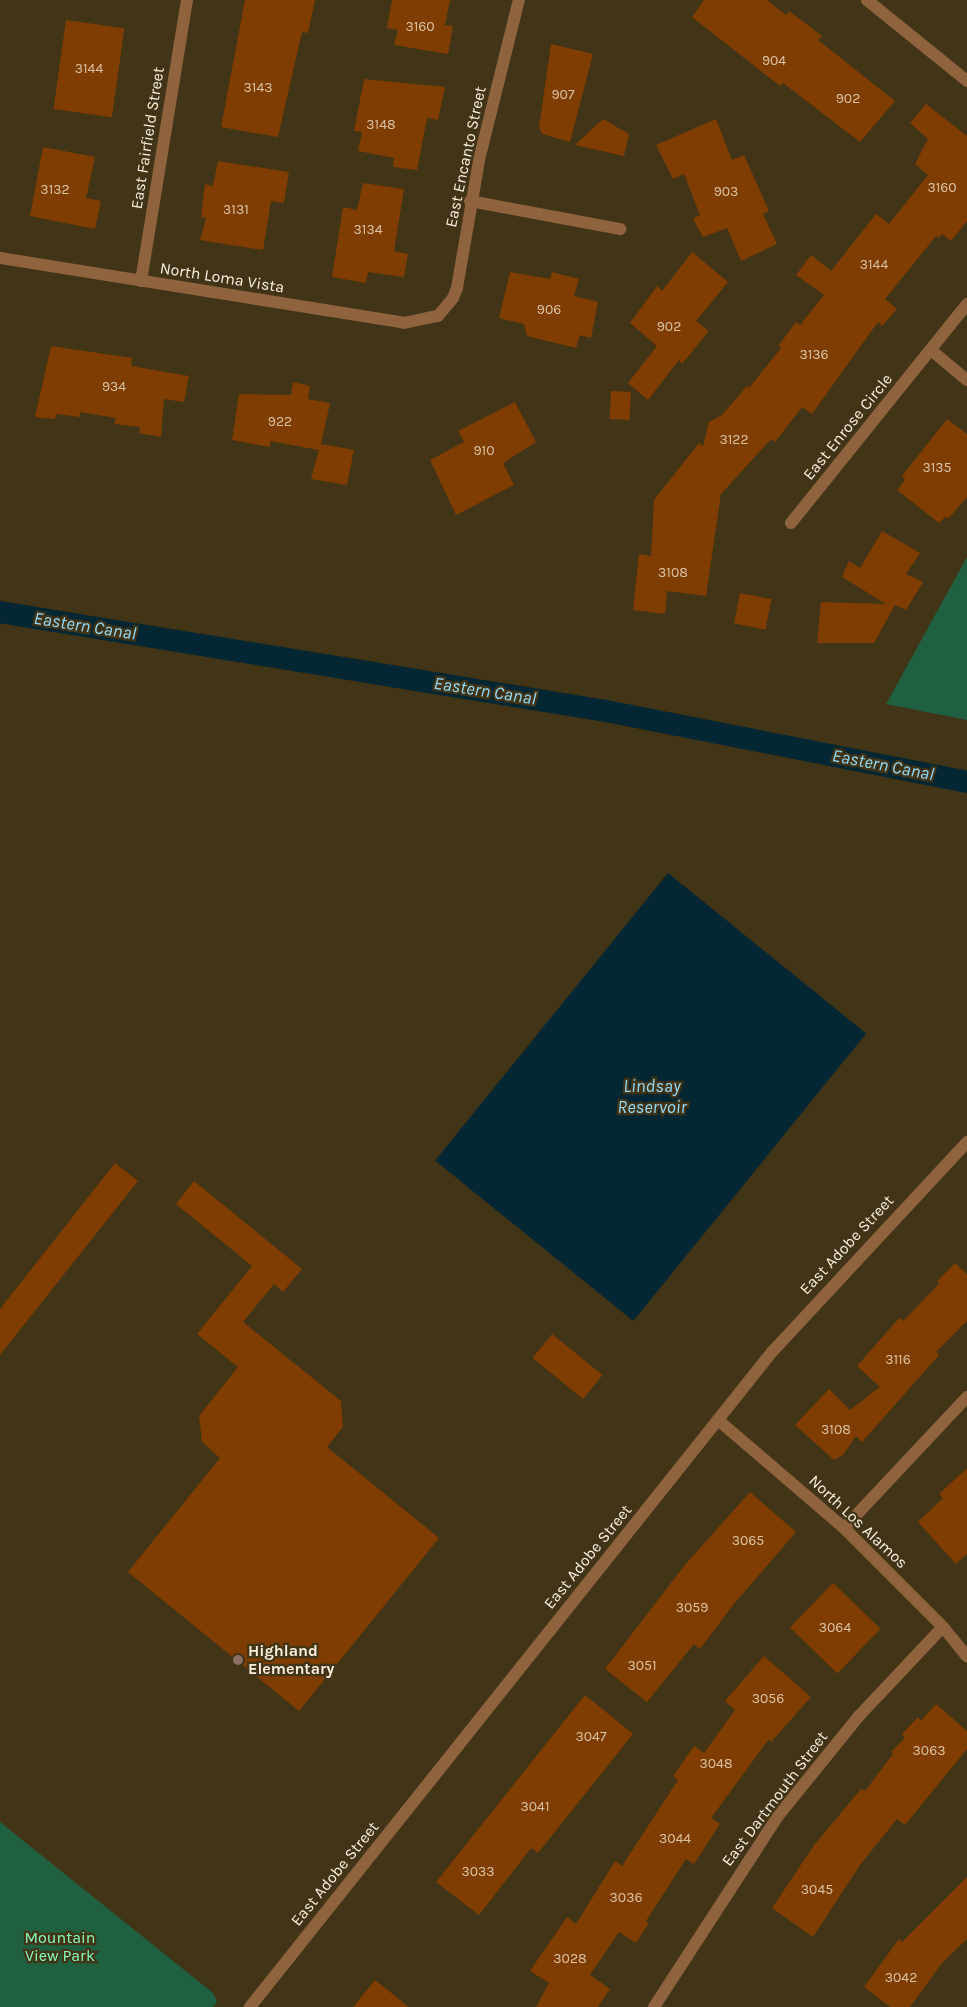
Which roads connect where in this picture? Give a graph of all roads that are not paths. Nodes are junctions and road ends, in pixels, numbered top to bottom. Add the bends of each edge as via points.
1 (187, 0) edge
2 (519, 0) edge
3 (867, 0) edge
4 (967, 81) edge
5 (470, 201) junction
6 (620, 229) dead end
7 (0, 258) edge
8 (141, 281) junction
9 (967, 304) edge
10 (438, 316) joint
11 (930, 350) junction
12 (967, 380) edge
13 (791, 524) dead end
14 (967, 1142) edge
15 (967, 1397) edge
16 (718, 1420) junction
17 (844, 1528) junction
18 (943, 1628) junction
19 (967, 1657) edge
20 (250, 2007) edge
21 (654, 2007) edge

1 - 8 street, East Fairfield Street
2 - 5 street, East Encanto Street
3 - 4 street
5 - 6 street
5 - 10 street, East Encanto Street via 457,288
7 - 8 street, North Loma Vista
8 - 10 street, North Loma Vista via 404,323
9 - 11 street, East Enrose Circle
11 - 12 street
11 - 13 street, East Enrose Circle
14 - 16 street, East Adobe Street via 808,1311
15 - 17 street
16 - 17 street, North Los Alamos
16 - 20 street, East Adobe Street
17 - 18 street, North Los Alamos
18 - 19 street, North Los Alamos
18 - 21 street, East Dartmouth Street via 859,1716 784,1809

